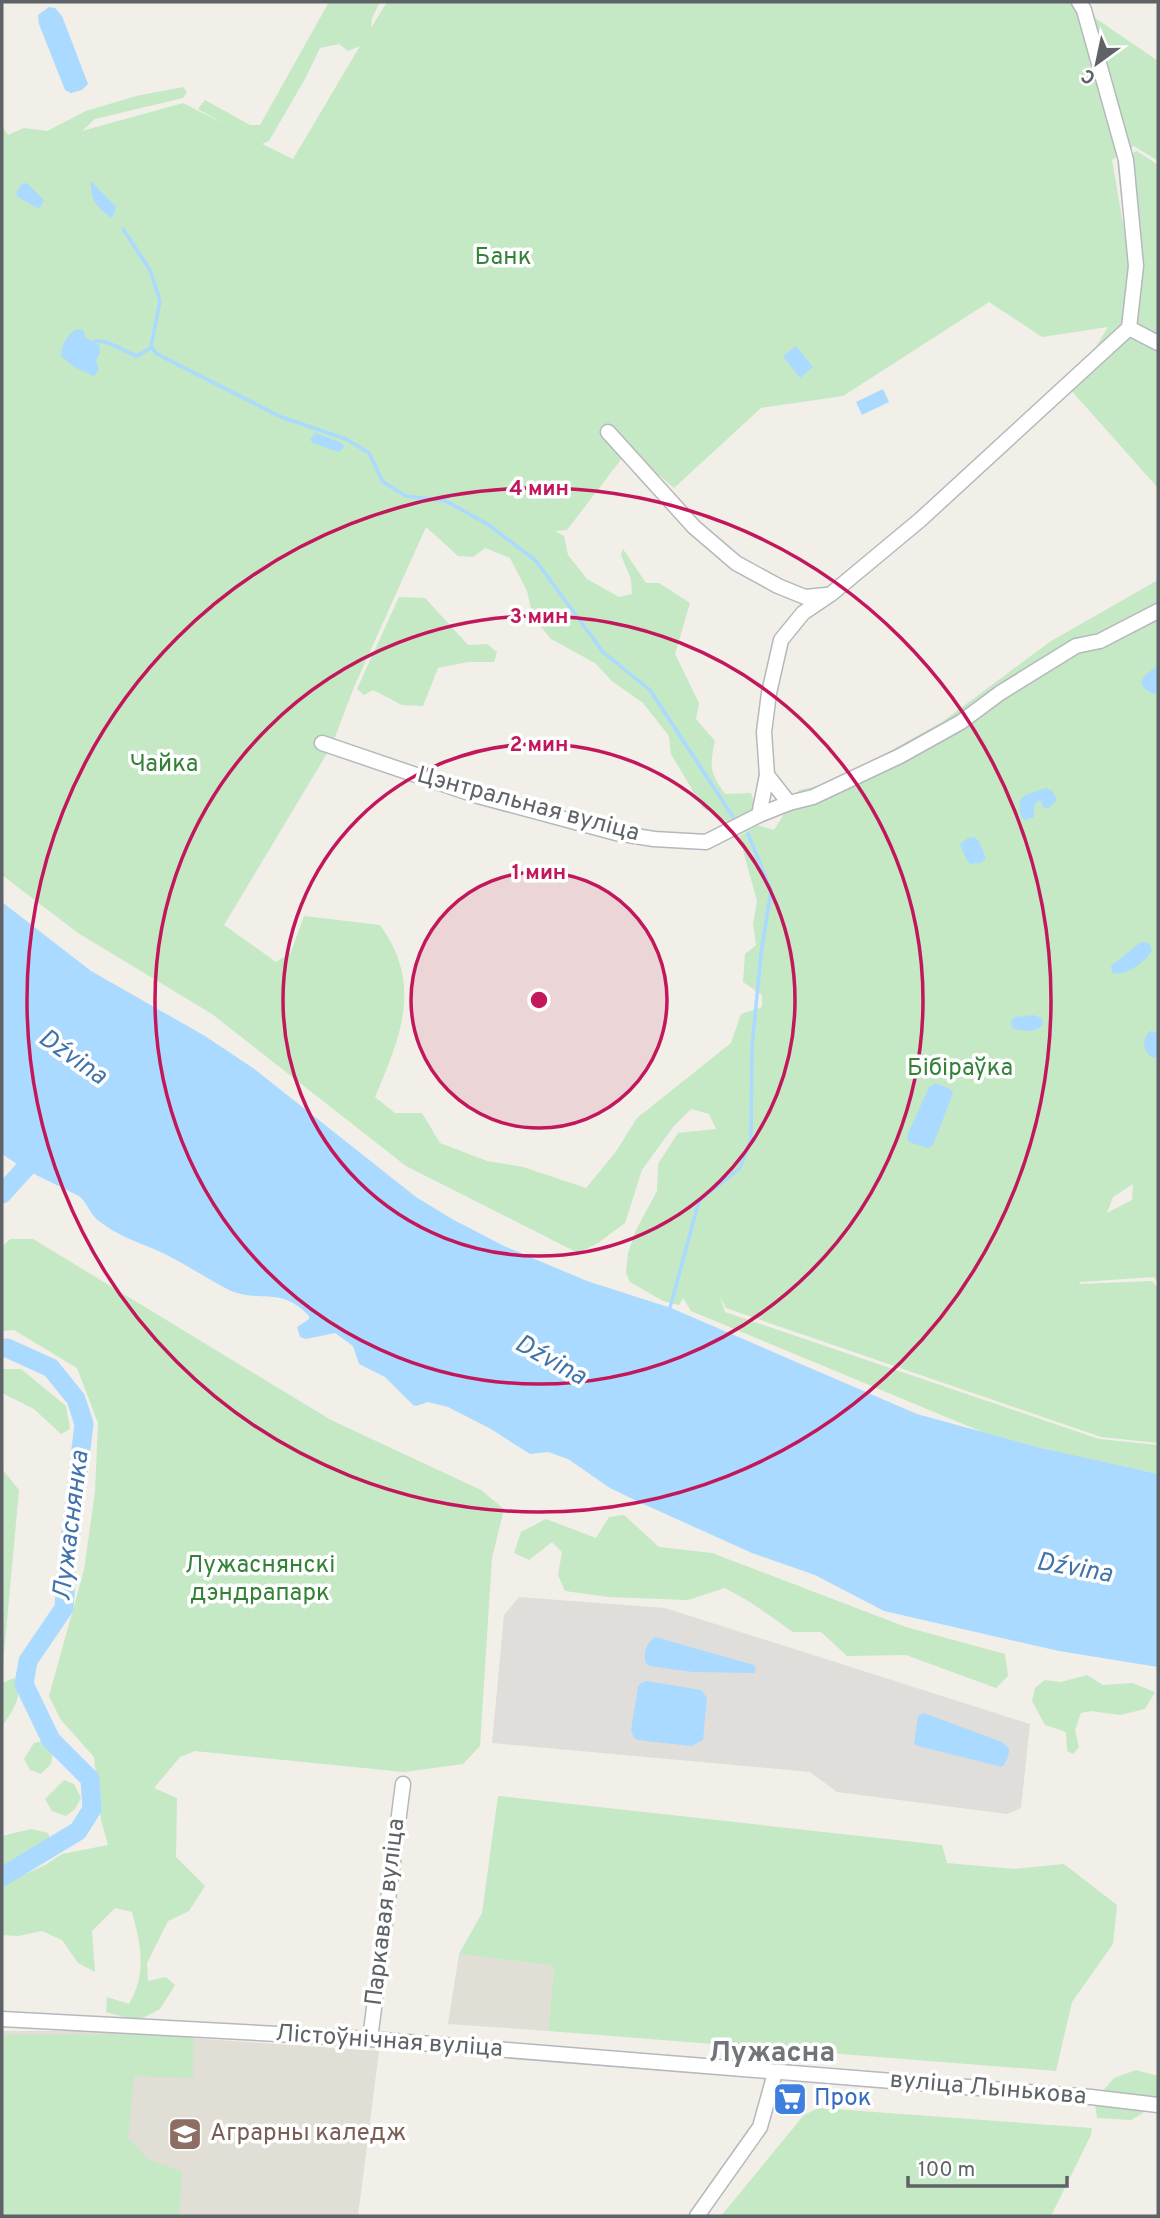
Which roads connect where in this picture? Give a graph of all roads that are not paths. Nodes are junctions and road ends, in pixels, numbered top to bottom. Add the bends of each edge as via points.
1 (1079, 2) edge
2 (1129, 328) junction
3 (1158, 343) edge
4 (608, 432) dead end
5 (831, 594) junction
6 (1158, 611) edge
7 (322, 743) dead end
8 (767, 775) junction
9 (789, 803) junction
10 (759, 815) junction
11 (403, 1784) dead end
12 (2, 2020) edge
13 (370, 2039) junction
14 (775, 2073) junction
15 (1158, 2105) edge
16 (697, 2216) edge

1 - 2 street via 1126,160 1136,267
2 - 3 street
2 - 5 street via 920,520
4 - 5 street via 694,527 736,563 805,597
5 - 8 street via 803,613 781,640 764,732
6 - 9 street, Цэнтральная вуліца via 1100,641 1076,646 900,756 813,797
7 - 10 street, Цэнтральная вуліца via 478,796 615,833 706,842
8 - 9 street
8 - 10 street
9 - 10 street, Цэнтральная вуліца
11 - 13 street, Паркавая вуліца
12 - 13 street, Лістоўнічная вуліца
13 - 14 street, Лістоўнічная вуліца
14 - 15 street, вуліца Лынькова
14 - 16 street via 760,2127

